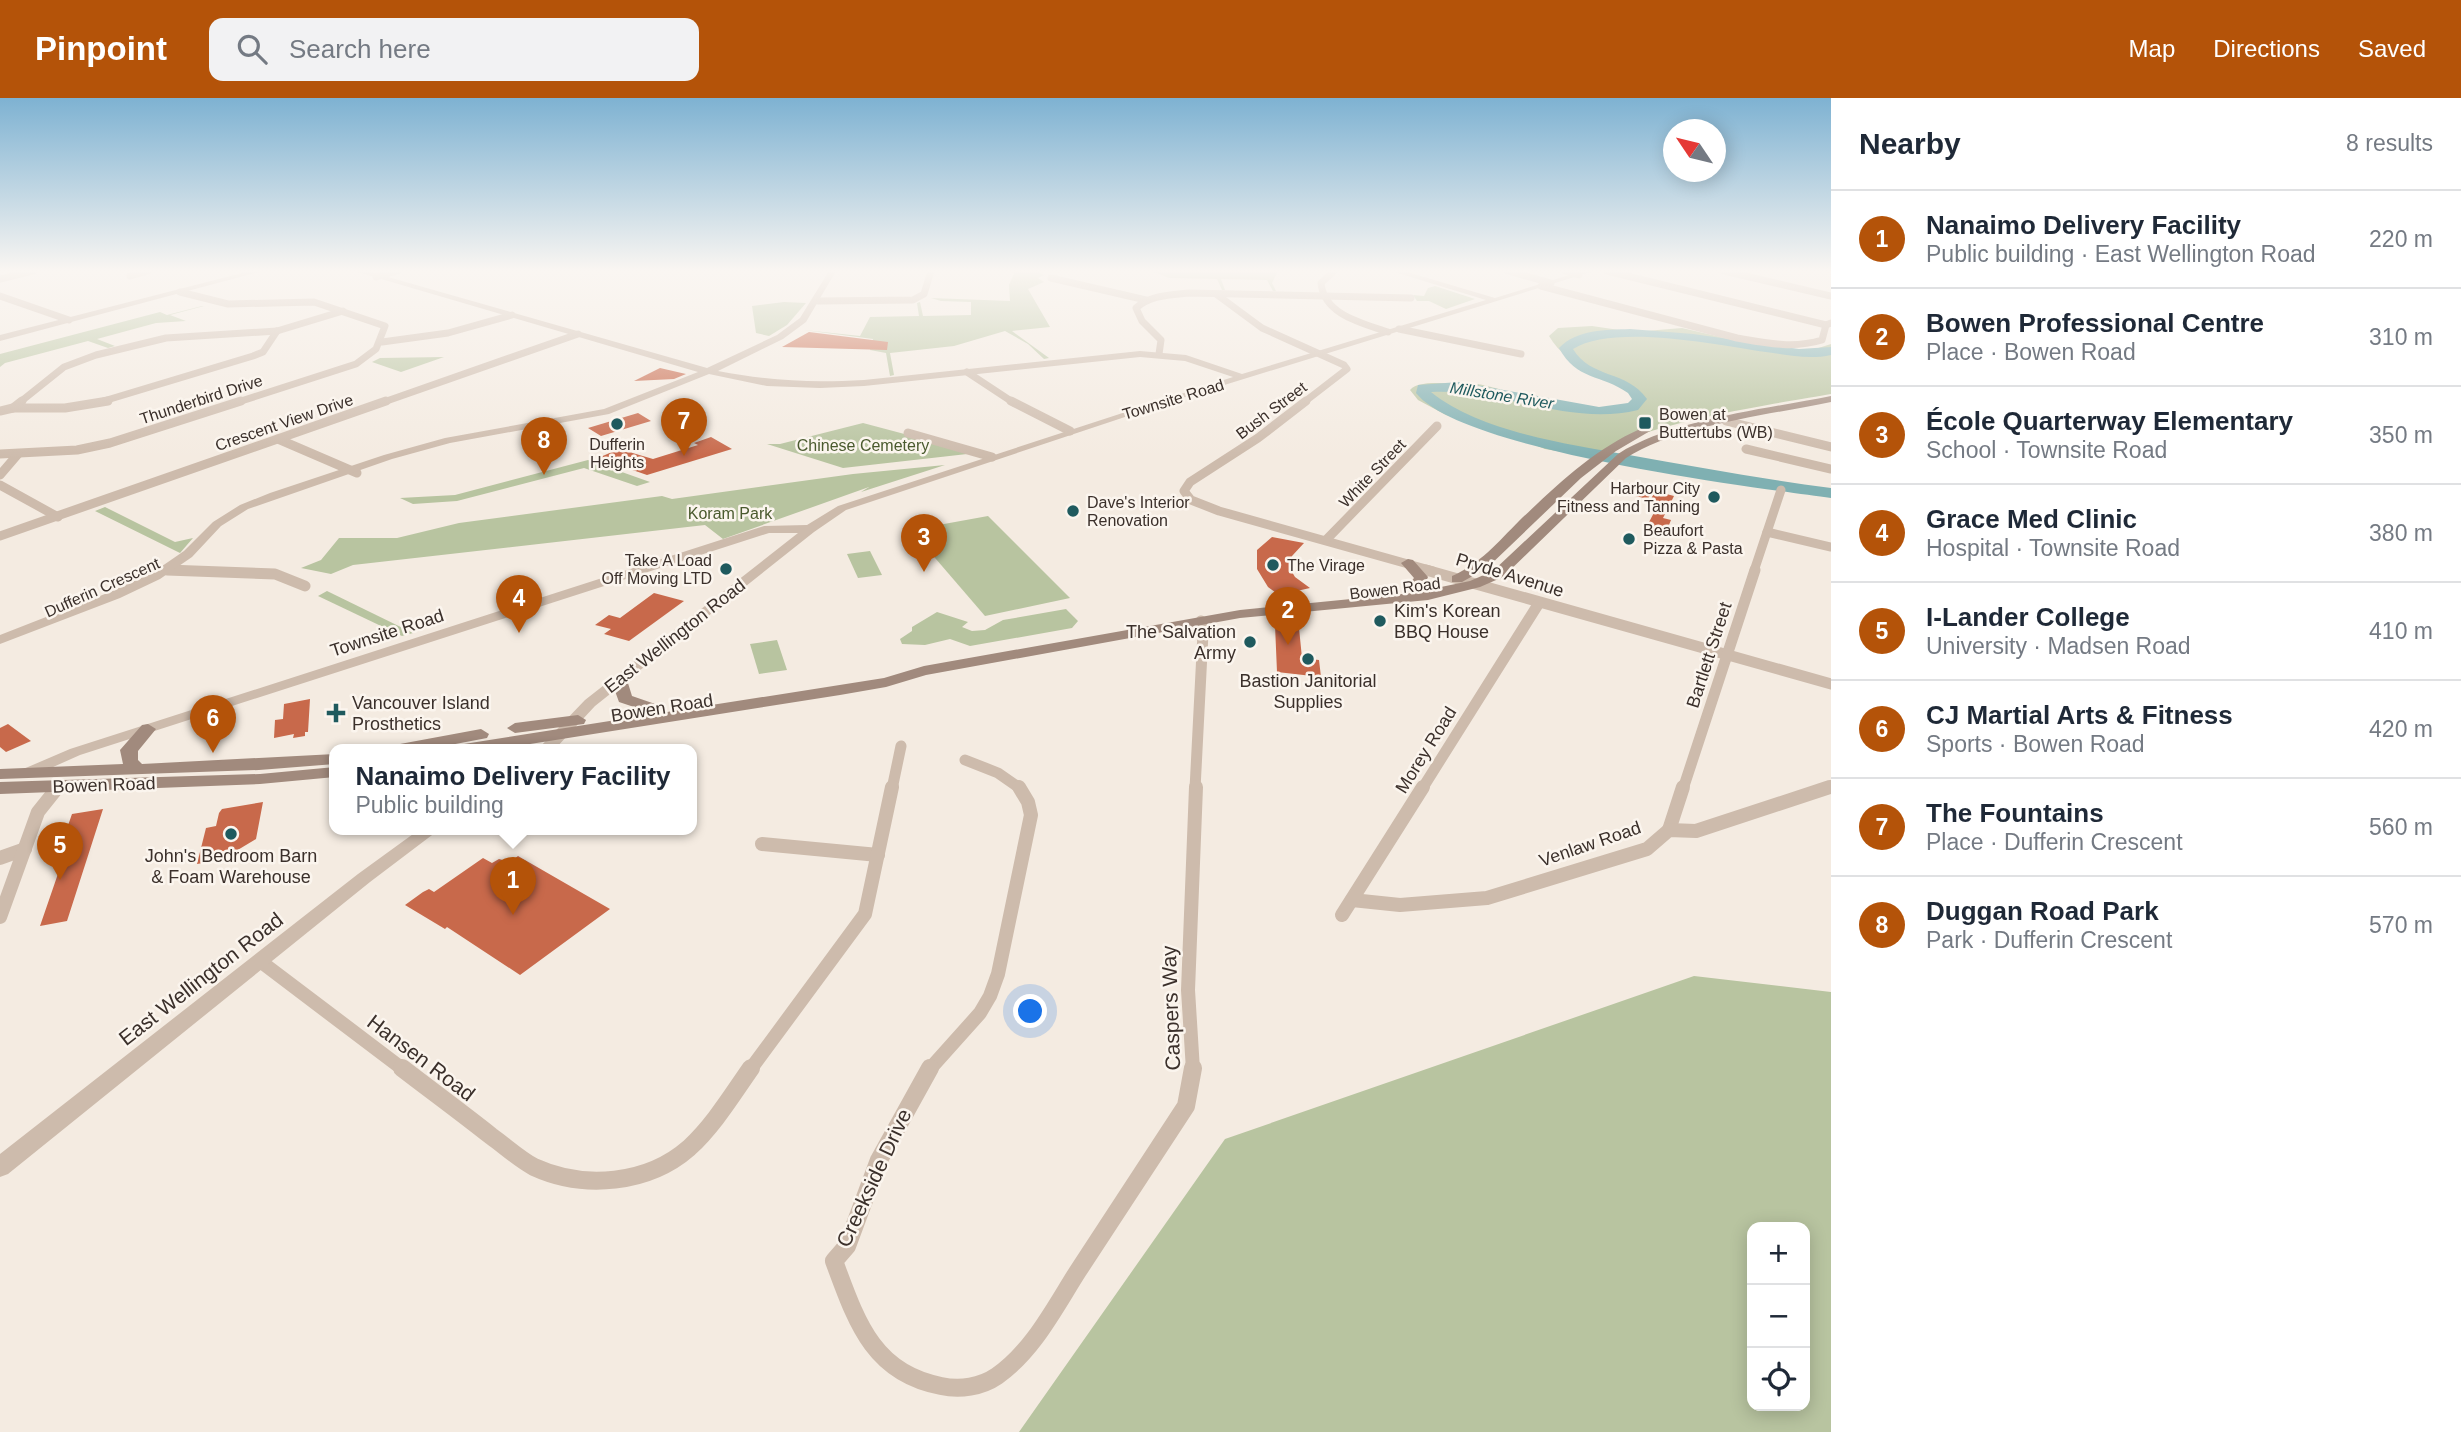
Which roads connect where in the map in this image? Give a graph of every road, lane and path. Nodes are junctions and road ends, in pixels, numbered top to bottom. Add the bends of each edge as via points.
1 (18, 333) edge
2 (241, 333) edge
3 (275, 333) edge
4 (384, 333) edge
5 (455, 333) edge
6 (785, 333) edge
7 (1156, 333) edge
8 (1274, 333) edge
9 (1384, 333) edge
10 (1420, 333) edge
11 (1719, 333) edge
12 (1825, 333) edge
13 (578, 334) joint
14 (0, 338) edge
15 (383, 342) junction
16 (1318, 353) junction
17 (1159, 354) junction
18 (1521, 354) dead end
19 (1221, 369) junction
20 (1262, 370) junction
21 (165, 371) dead end
22 (708, 372) junction
23 (967, 372) junction
24 (184, 377) junction
25 (1242, 377) junction
26 (1831, 393) edge
27 (1831, 399) edge
28 (13, 408) junction
29 (0, 411) edge
30 (1726, 421) junction
31 (1437, 426) dead end
32 (1070, 431) junction
33 (908, 433) dead end
34 (278, 439) junction
35 (1831, 447) edge
36 (1746, 449) dead end
37 (0, 454) edge
38 (18, 454) junction
39 (992, 457) junction
40 (1831, 469) edge
41 (354, 471) junction
42 (0, 475) edge
43 (0, 485) edge
44 (1781, 490) dead end
45 (1184, 491) joint
46 (58, 516) junction
47 (1767, 532) junction
48 (805, 533) junction
49 (0, 536) edge
50 (1326, 540) junction
51 (1831, 547) edge
52 (1408, 564) junction
53 (167, 570) junction
54 (182, 570) junction
55 (1458, 579) junction
56 (1475, 584) junction
57 (305, 586) dead end
58 (1412, 589) junction
59 (1539, 603) junction
60 (1240, 614) junction
61 (1200, 621) junction
62 (0, 640) edge
63 (0, 648) edge
64 (1727, 655) junction
65 (924, 671) junction
66 (618, 680) junction
67 (1831, 684) edge
68 (655, 709) junction
69 (574, 720) junction
70 (148, 729) junction
71 (561, 734) junction
72 (430, 744) edge
73 (496, 744) edge
74 (551, 744) edge
75 (901, 746) dead end
76 (329, 759) edge
77 (965, 760) dead end
78 (190, 767) junction
79 (138, 769) junction
80 (329, 772) edge
81 (27, 773) junction
82 (0, 774) edge
83 (0, 781) edge
84 (59, 786) junction
85 (1831, 787) edge
86 (0, 788) edge
87 (1669, 830) junction
88 (424, 835) edge
89 (762, 844) dead end
90 (25, 849) junction
91 (878, 855) junction
92 (0, 858) edge
93 (1352, 900) junction
94 (1342, 915) dead end
95 (0, 917) edge
96 (260, 961) junction
97 (0, 1167) edge
98 (999, 1375) joint

1 - 14 street
2 - 28 street via 166,338 96,355 64,368
3 - 24 street via 263,352
4 - 15 street
5 - 15 street
6 - 22 street, Dufferin Crescent
7 - 17 street via 1163,345
8 - 16 street
9 - 16 street, Townsite Road
10 - 18 street
11 - 12 street via 1794,346 1808,346 1822,340
13 - 22 street
13 - 34 street, Crescent View Drive
15 - 38 street, Thunderbird Drive via 356,364 110,443
16 - 20 street, Townsite Road
16 - 45 street, Bush Street via 1348,369 1258,438 1190,482
17 - 19 street
17 - 23 street
19 - 20 street
19 - 25 street
20 - 25 street, Townsite Road
21 - 24 street
22 - 23 street via 757,382 809,385
22 - 41 street, Dufferin Crescent via 601,414 484,433
23 - 32 street via 1022,408
24 - 28 street via 85,405
25 - 32 street, Townsite Road
26 - 55 main road, Bowen Road via 1647,430 1622,440 1487,563
27 - 30 main road, Bowen Road
28 - 29 street
30 - 35 street
30 - 56 main road, Bowen Road via 1650,439 1618,460 1497,573
31 - 50 street, White Street
32 - 39 street, Townsite Road
33 - 39 street
34 - 41 street
34 - 46 street, Crescent View Drive
36 - 40 street
37 - 38 street, Thunderbird Drive
38 - 42 street
39 - 48 street, Townsite Road via 842,508
41 - 53 street, Dufferin Crescent via 274,495 234,513
41 - 54 street, Dufferin Crescent via 245,514 225,527
43 - 46 street
44 - 47 street, Bartlett Street
45 - 50 street, Pryde Avenue via 1206,507
46 - 49 street, Crescent View Drive
47 - 51 street
47 - 64 street, Bartlett Street
48 - 66 street, East Wellington Road
48 - 70 street, Townsite Road via 760,533
50 - 52 street, Pryde Avenue
52 - 55 street, Pryde Avenue
52 - 58 main road via 1420,578
53 - 54 street
53 - 62 street, Dufferin Crescent
54 - 57 street via 275,574
54 - 63 street, Dufferin Crescent via 126,598
55 - 56 street, Pryde Avenue
55 - 58 main road, Bowen Road
56 - 59 street, Pryde Avenue
56 - 60 main road, Bowen Road via 1428,596
58 - 60 main road, Bowen Road via 1294,600
59 - 64 street, Pryde Avenue
59 - 93 street, Morey Road
60 - 61 main road, Bowen Road
61 - 65 main road, Bowen Road
61 - 98 street, Caspers Way via 1188,991 1194,1088 1035,1336
64 - 67 street, Pryde Avenue
64 - 87 street, Bartlett Street
65 - 68 main road, Bowen Road
65 - 71 main road, Bowen Road via 886,682
66 - 68 main road via 625,699
66 - 69 street, East Wellington Road
68 - 69 main road, Bowen Road
69 - 71 street, East Wellington Road
69 - 72 main road, Bowen Road
70 - 79 main road via 129,750 129,761
70 - 81 street, Townsite Road
71 - 73 main road, Bowen Road
71 - 74 street, East Wellington Road
75 - 91 street, Hansen Road
76 - 78 main road, Bowen Road
77 - 98 street, Creekside Drive via 1011,780 1024,789 1029,800 1031,815 998,974 980,1013 933,1064 902,1116 879,1160 847,1247 834,1261 857,1321 873,1348 896,1372 920,1384 954,1388
78 - 79 main road, Bowen Road
78 - 84 main road via 149,775 70,780
79 - 81 main road, Bowen Road
80 - 84 main road, Bowen Road
81 - 82 main road, Bowen Road
81 - 83 main road
84 - 86 main road, Bowen Road
84 - 90 street via 38,812
85 - 87 street via 1696,831
87 - 93 street, Venlaw Road via 1647,849 1487,898 1400,905
88 - 96 street, East Wellington Road
89 - 91 street
90 - 92 street
90 - 95 street
91 - 96 street, Hansen Road via 865,914 689,1148 674,1161 637,1178 611,1182 564,1176 529,1164
93 - 94 street, Morey Road
96 - 97 street, East Wellington Road

